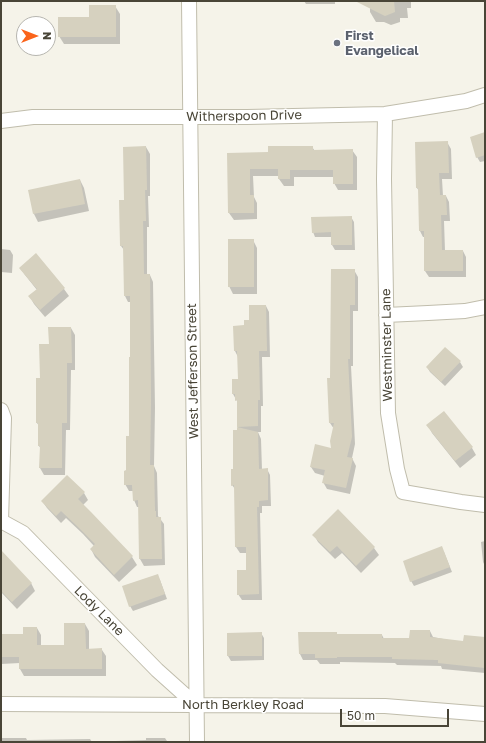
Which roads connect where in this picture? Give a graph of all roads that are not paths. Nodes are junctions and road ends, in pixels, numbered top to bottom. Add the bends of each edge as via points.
1 (189, 1) edge
2 (485, 95) edge
3 (385, 114) junction
4 (190, 117) junction
5 (1, 121) edge
6 (485, 307) edge
7 (386, 315) junction
8 (1, 410) edge
9 (485, 505) edge
10 (1, 521) edge
11 (1, 704) edge
12 (196, 705) junction
13 (485, 714) edge
14 (197, 742) edge

1 - 4 street, West Jefferson Street
2 - 3 street, Witherspoon Drive via 466,101
3 - 4 street, Witherspoon Drive
3 - 7 street, Westminster Lane
4 - 5 street, Witherspoon Drive via 33,117
4 - 12 street, West Jefferson Street
6 - 7 street
7 - 9 street, Westminster Lane via 388,413 403,492
8 - 10 street via 4,418
10 - 12 street, Lody Lane via 23,533 157,670
11 - 12 street, North Berkley Road
12 - 13 street, North Berkley Road via 385,706
12 - 14 street, West Jefferson Street

